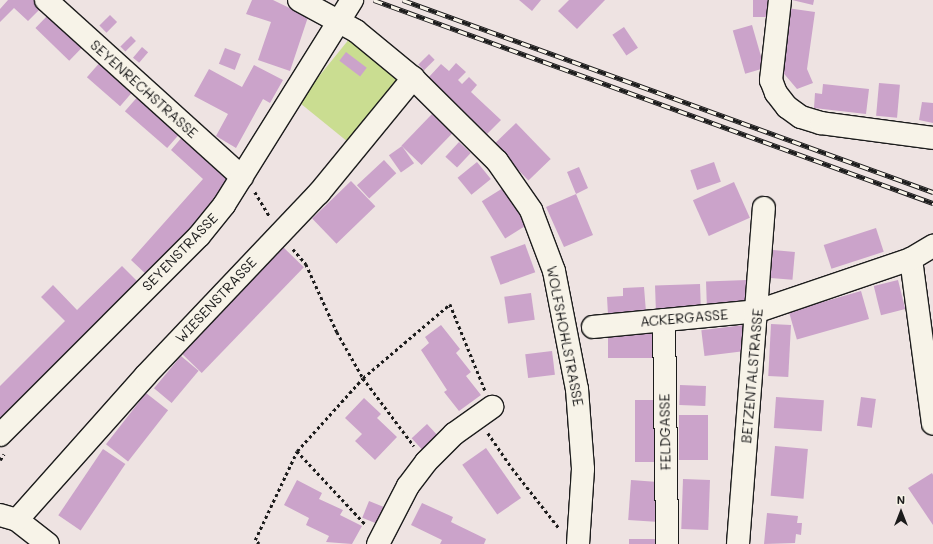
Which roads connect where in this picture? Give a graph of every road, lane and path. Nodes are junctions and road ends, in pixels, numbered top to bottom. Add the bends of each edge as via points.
1 (46, 0) edge
2 (300, 0) edge
3 (352, 0) edge
4 (780, 0) edge
5 (340, 22) junction
6 (413, 78) junction
7 (933, 138) edge
8 (242, 177) junction
9 (764, 208) dead end
10 (279, 232) junction
11 (933, 246) edge
12 (911, 259) junction
13 (758, 311) junction
14 (664, 320) junction
15 (593, 327) dead end
16 (363, 378) junction
17 (930, 397) edge
18 (492, 407) junction
19 (933, 424) edge
20 (0, 434) edge
21 (298, 451) junction
22 (426, 462) junction
23 (9, 518) edge
24 (570, 538) edge
25 (379, 542) edge
26 (22, 544) edge
27 (48, 544) edge
28 (259, 544) edge
29 (667, 544) edge
30 (738, 544) edge

1 - 8 street, SEYENRECHSTRASSE
2 - 5 street, WOLFSHOHLSTRASSE
3 - 5 street, SEYENSTRASSE
4 - 7 street via 771,80 776,93 787,108 801,117 821,123
5 - 6 street, WOLFSHOHLSTRASSE via 356,31
5 - 8 street, SEYENSTRASSE
6 - 10 street, WIESENSTRASSE via 319,193
6 - 24 street, WOLFSHOHLSTRASSE via 497,161 531,210 543,238 559,294 581,424 583,469
8 - 10 path via 252,187
8 - 20 street, SEYENSTRASSE via 224,205 198,236
9 - 13 street, BETZENTALSTRASSE
10 - 16 path via 306,264 337,332
10 - 23 street, WIESENSTRASSE
11 - 12 street, ACKERGASSE
12 - 13 street, ACKERGASSE
12 - 17 street via 917,286
13 - 14 street, ACKERGASSE
13 - 30 street, BETZENTALSTRASSE
14 - 15 street, ACKERGASSE
14 - 29 street, FELDGASSE
16 - 18 path via 450,304
16 - 21 path
16 - 22 path
17 - 19 street
18 - 22 street via 454,434
18 - 24 path via 487,432 512,468
21 - 25 path
21 - 28 path via 255,540
22 - 25 street via 408,486
23 - 26 street
23 - 27 street

